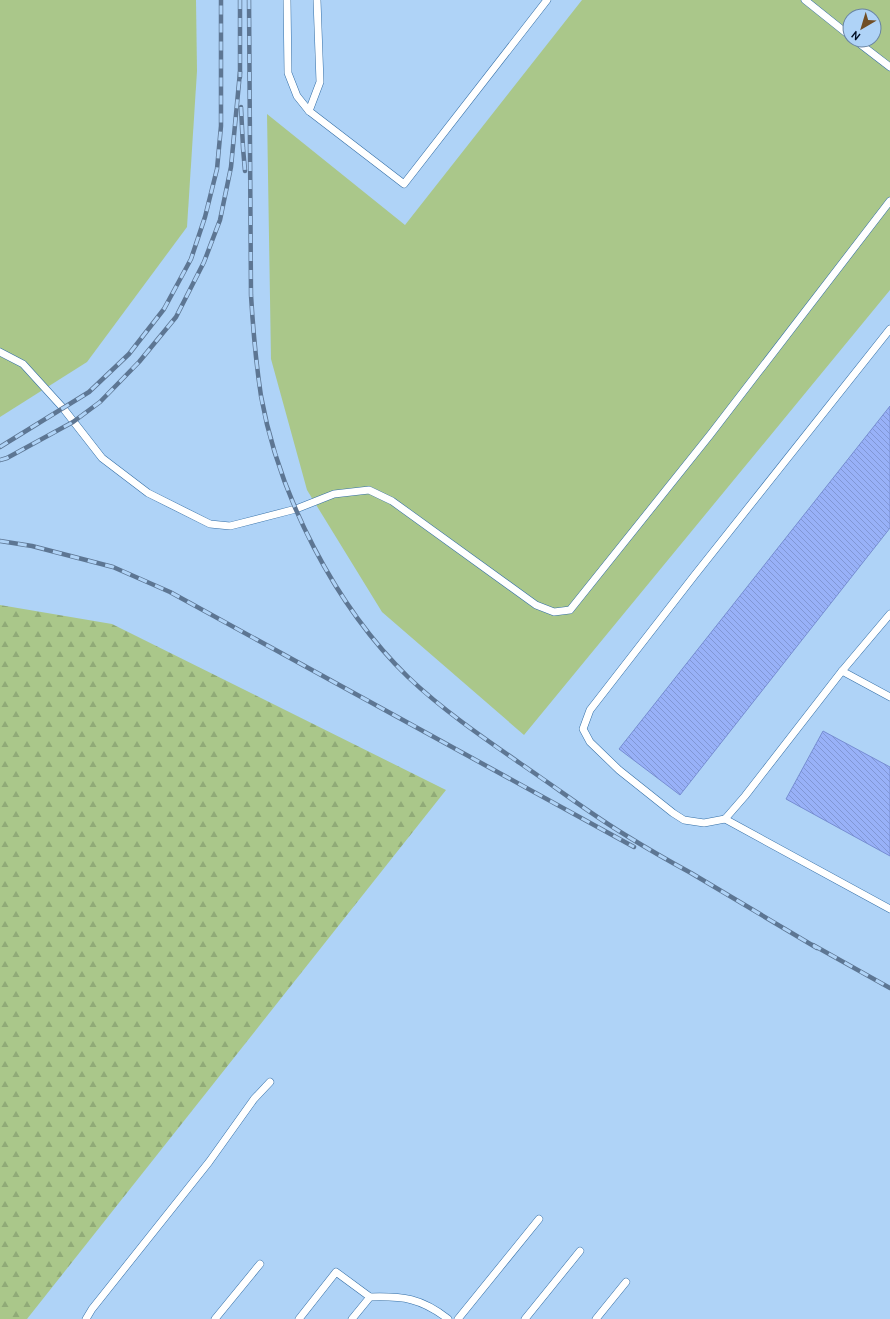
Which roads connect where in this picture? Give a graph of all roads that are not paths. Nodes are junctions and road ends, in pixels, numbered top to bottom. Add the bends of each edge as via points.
1 (287, 0) edge
2 (317, 0) edge
3 (547, 0) edge
4 (805, 0) edge
5 (842, 30) edge
6 (865, 48) edge
7 (890, 67) edge
8 (309, 111) junction
9 (890, 201) edge
10 (890, 329) edge
11 (0, 352) edge
12 (890, 614) edge
13 (842, 671) junction
14 (890, 697) edge
15 (725, 819) junction
16 (890, 909) edge
17 (270, 1082) dead end
18 (539, 1219) dead end
19 (580, 1251) dead end
20 (260, 1264) dead end
21 (626, 1282) dead end
22 (370, 1297) junction
23 (86, 1319) edge
24 (215, 1319) edge
25 (299, 1319) edge
26 (352, 1319) edge
27 (448, 1319) edge
28 (458, 1319) edge
29 (525, 1319) edge
30 (596, 1319) edge

1 - 8 lane via 288,73 296,96
2 - 8 lane via 320,82
3 - 8 lane via 404,184
4 - 5 lane
6 - 7 lane
9 - 11 lane via 710,435 570,610 554,612 536,605 392,501 370,490 334,494 296,509 230,526 210,524 148,493 102,458 64,408 23,364
10 - 15 lane via 590,710 583,729 590,742 619,770 684,820 704,823
12 - 13 lane
13 - 14 lane
13 - 15 lane
15 - 16 lane
17 - 23 lane via 254,1098 209,1162
18 - 28 lane
19 - 29 lane
20 - 24 lane
21 - 30 lane
22 - 25 lane via 336,1272
22 - 26 lane
22 - 27 lane via 414,1299

